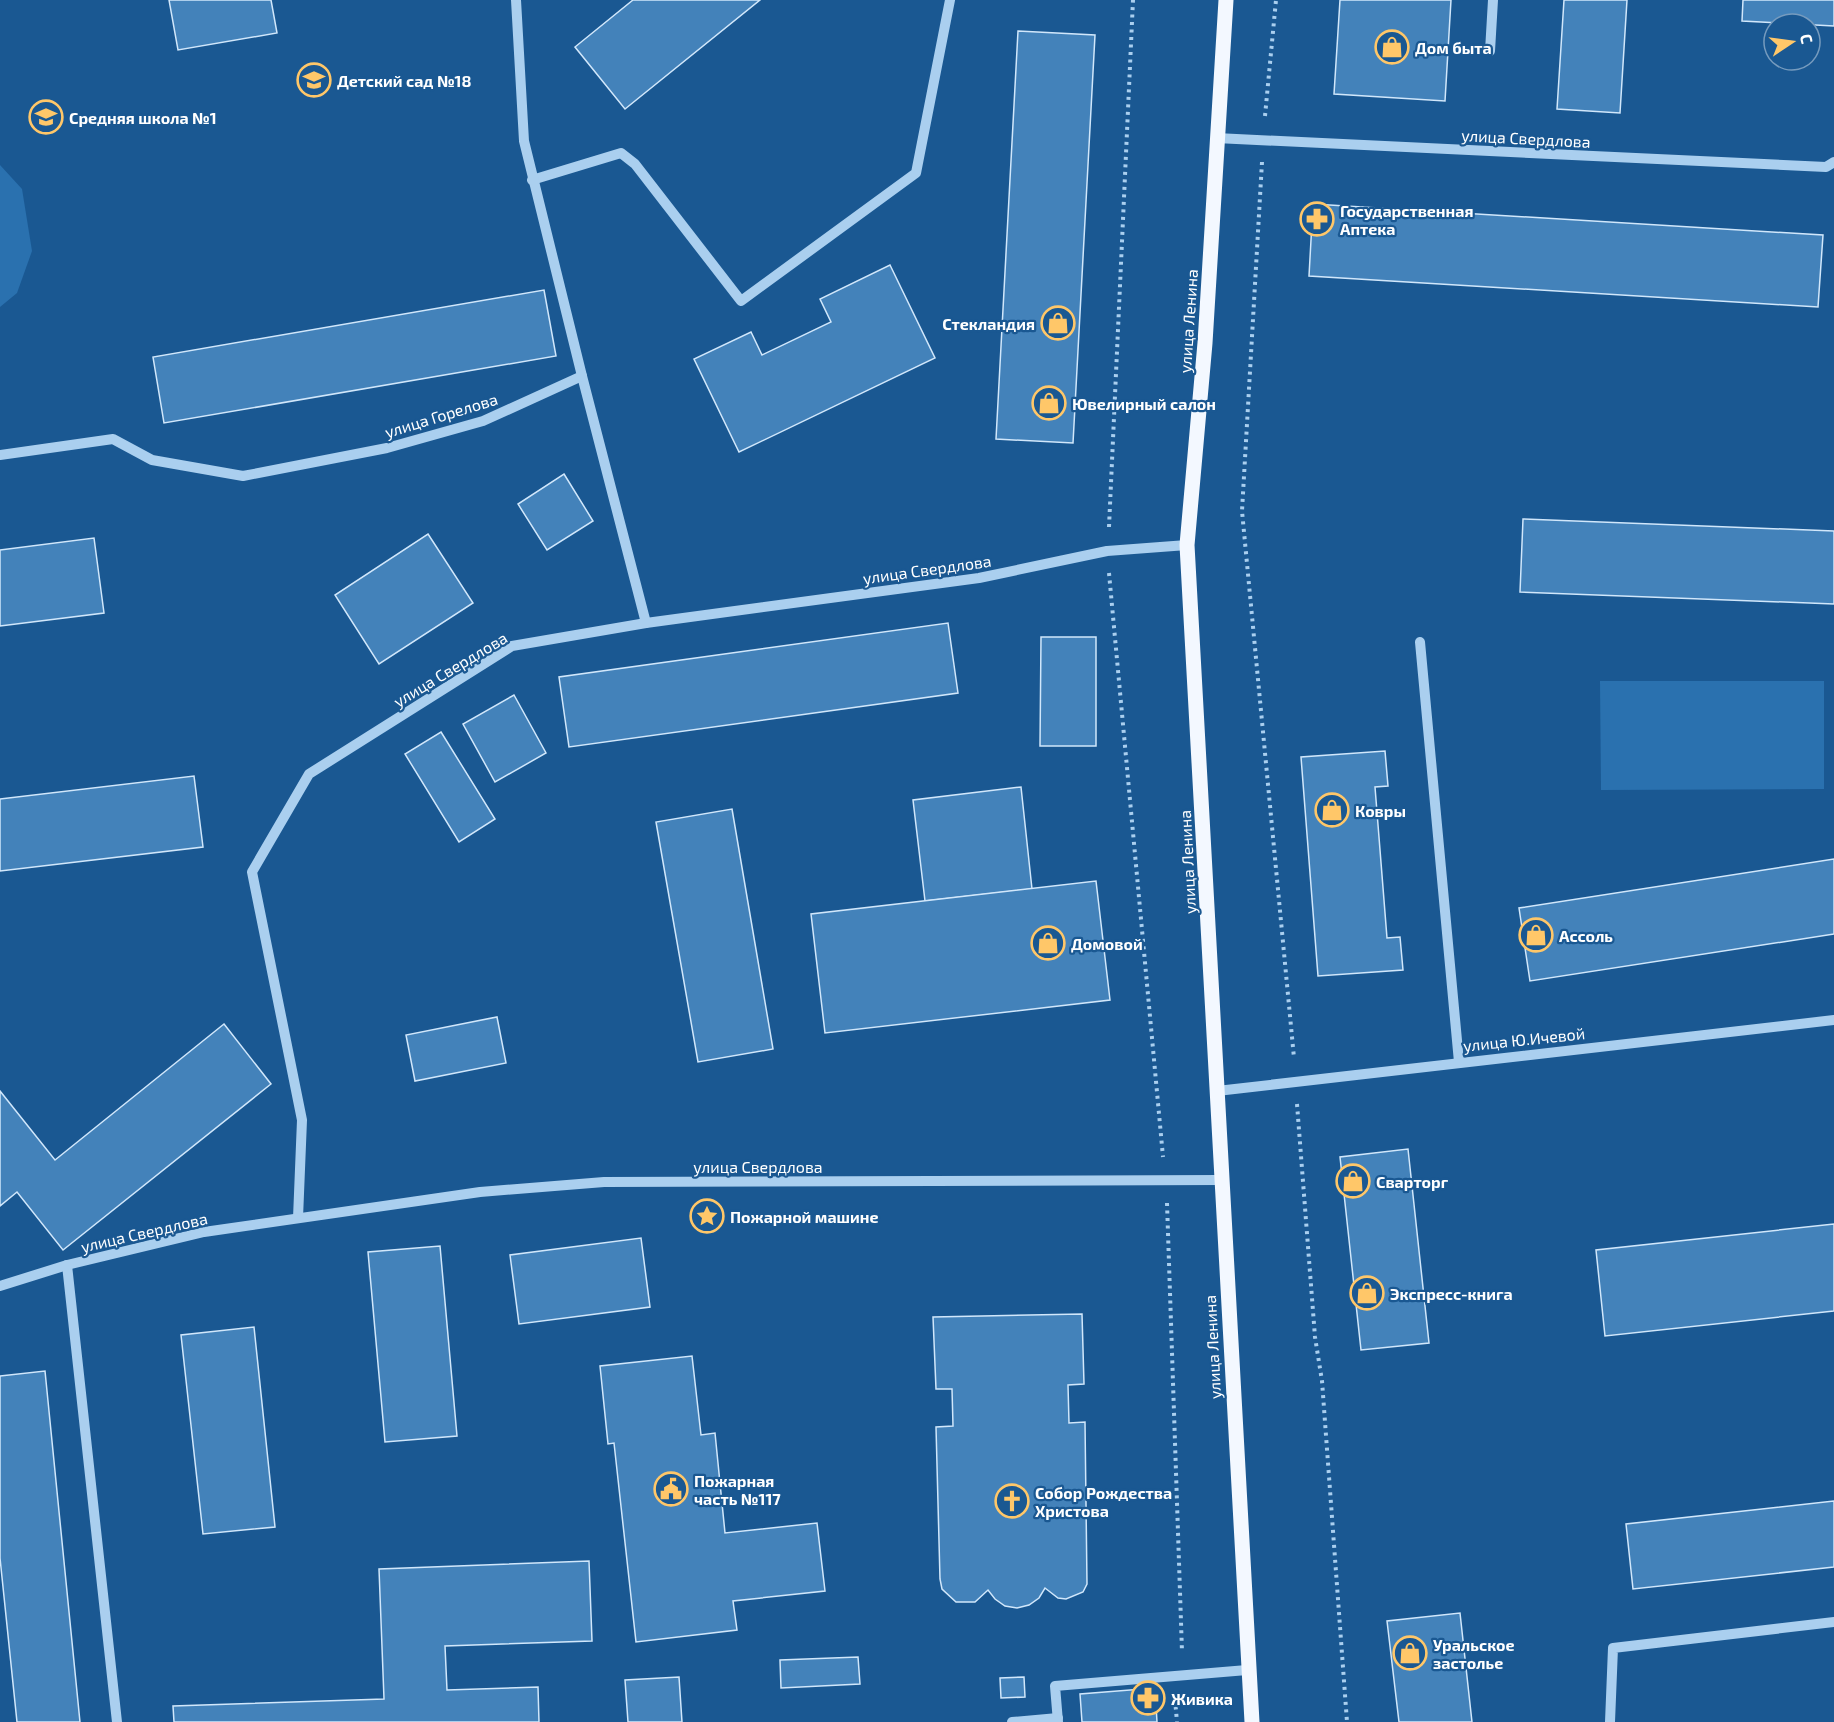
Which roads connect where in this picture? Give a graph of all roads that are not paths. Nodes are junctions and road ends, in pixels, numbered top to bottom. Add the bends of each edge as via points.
1 (516, 0) edge
2 (950, 0) edge
3 (1226, 0) edge
4 (1493, 0) edge
5 (1490, 51) dead end
6 (1216, 138) junction
7 (1834, 162) edge
8 (532, 180) junction
9 (582, 376) junction
10 (0, 455) edge
11 (1187, 545) junction
12 (646, 623) junction
13 (1420, 642) dead end
14 (1834, 1020) edge
15 (1459, 1062) junction
16 (1217, 1091) junction
17 (1221, 1180) junction
18 (298, 1218) junction
19 (67, 1265) junction
20 (0, 1286) edge
21 (1834, 1622) edge
22 (1247, 1670) junction
23 (1058, 1720) edge
24 (117, 1722) edge
25 (1012, 1722) edge
26 (1252, 1722) edge
27 (1610, 1722) edge

1 - 8 street via 524,141
2 - 8 street via 916,173 741,301 635,164 621,153
3 - 6 main road, улица Ленина
4 - 5 street
6 - 7 street, улица Свердлова via 1826,166
6 - 11 main road, улица Ленина via 1205,343
8 - 9 street
9 - 10 street, улица Горелова via 483,421 387,448 243,476 152,460 113,439
9 - 12 street
11 - 12 street, улица Свердлова via 1107,551 979,578
11 - 16 main road, улица Ленина
12 - 18 street, улица Свердлова via 512,646 309,774 252,872 302,1120
13 - 15 street
14 - 15 street, улица Ю.Ичевой
15 - 16 street, улица Ю.Ичевой
16 - 17 main road, улица Ленина
17 - 18 street, улица Свердлова via 604,1182 480,1192
17 - 22 main road, улица Ленина
18 - 19 street, улица Свердлова via 204,1232
19 - 20 street, улица Свердлова
19 - 24 street
21 - 27 street via 1613,1648
22 - 23 street via 1055,1686
22 - 26 main road, улица Ленина
23 - 25 street

